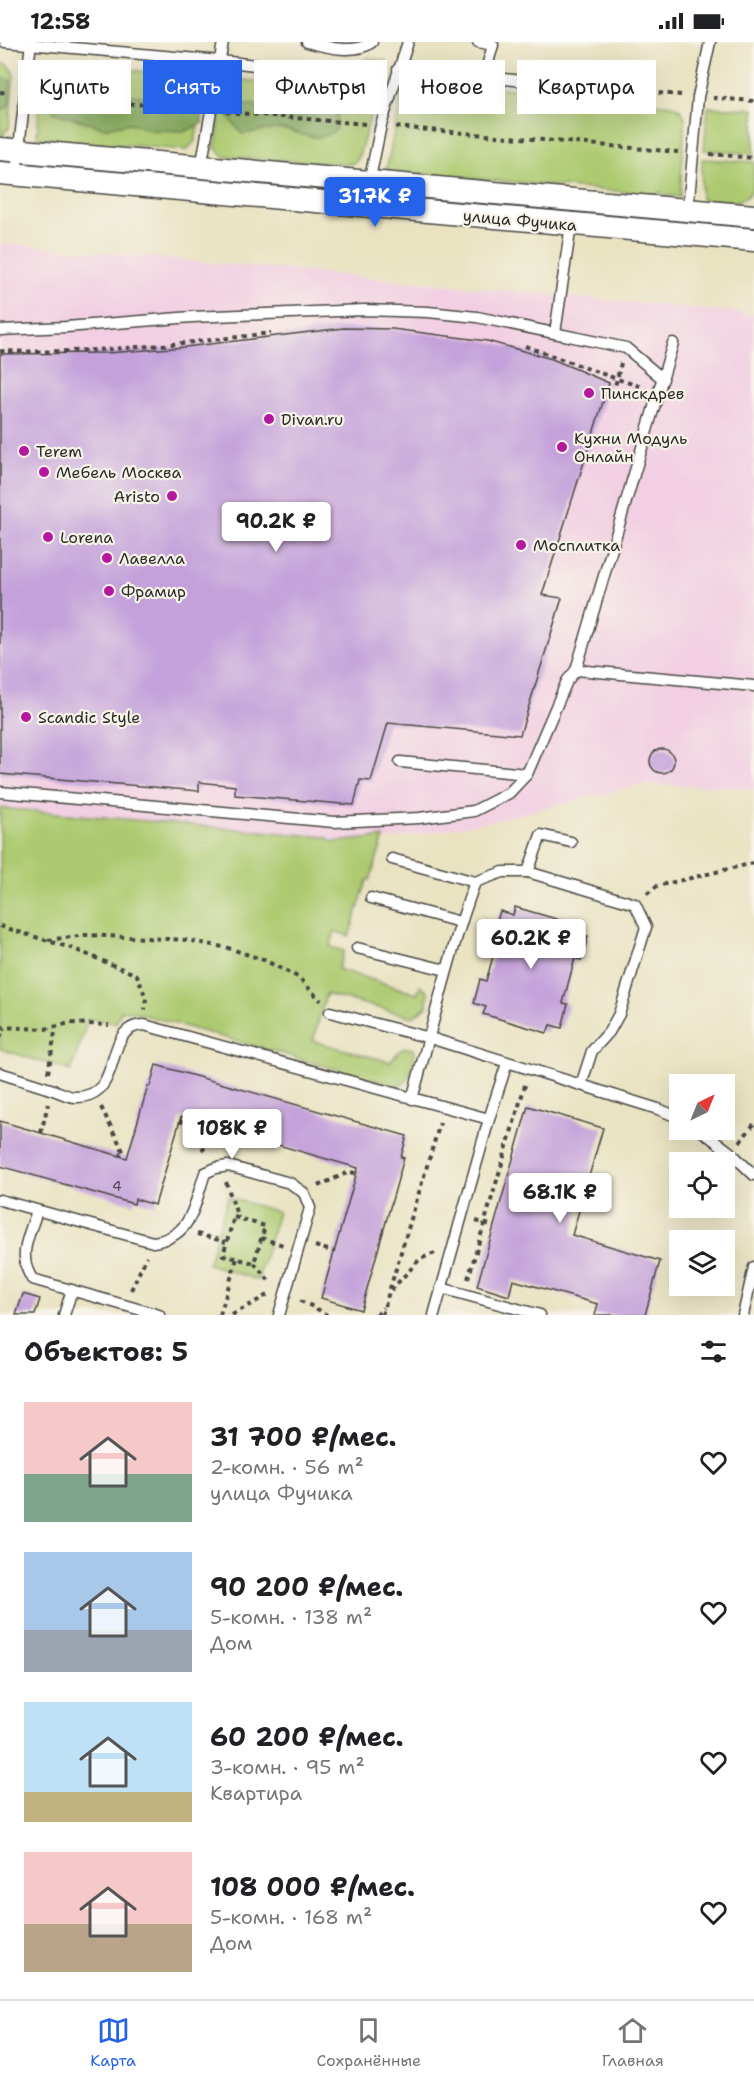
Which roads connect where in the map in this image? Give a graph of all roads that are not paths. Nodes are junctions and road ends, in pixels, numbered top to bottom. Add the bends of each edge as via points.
1 (5, 42) edge
2 (223, 42) edge
3 (307, 42) edge
4 (372, 42) edge
5 (408, 42) edge
6 (478, 42) edge
7 (710, 42) edge
8 (31, 43) edge
9 (210, 60) edge
10 (220, 60) edge
11 (489, 60) edge
12 (398, 69) joint
13 (210, 114) edge
14 (9, 150) edge
15 (201, 167) junction
16 (8, 174) edge
17 (369, 181) junction
18 (200, 192) junction
19 (368, 207) junction
20 (688, 210) junction
21 (754, 216) edge
22 (571, 225) junction
23 (754, 240) edge
24 (0, 330) edge
25 (555, 333) junction
26 (673, 343) dead end
27 (663, 379) junction
28 (576, 670) junction
29 (754, 686) edge
30 (400, 762) dead end
31 (527, 774) junction
32 (0, 792) edge
33 (571, 842) dead end
34 (392, 859) dead end
35 (528, 872) junction
36 (475, 882) junction
37 (371, 898) dead end
38 (460, 922) junction
39 (357, 948) dead end
40 (446, 970) junction
41 (330, 1012) road end
42 (430, 1038) junction
43 (507, 1063) junction
44 (0, 1073) edge
45 (581, 1085) junction
46 (412, 1099) junction
47 (669, 1114) edge
48 (489, 1119) junction
49 (715, 1140) edge
50 (754, 1174) edge
51 (0, 1200) edge
52 (37, 1211) junction
53 (754, 1268) edge
54 (441, 1288) junction
55 (72, 1290) junction
56 (64, 1315) edge
57 (159, 1315) edge
58 (279, 1315) edge
59 (434, 1315) edge
60 (540, 1315) edge
61 (744, 1315) edge

1 - 8 lane
2 - 10 lane
3 - 4 lane via 354,49
5 - 12 lane
6 - 11 lane via 493,45
7 - 20 lane via 698,97
8 - 9 lane
8 - 14 lane
12 - 17 lane
13 - 15 lane
14 - 15 street, улица Фучика
14 - 16 lane
15 - 17 street, улица Фучика
15 - 18 lane
16 - 18 street, улица Фучика
17 - 19 lane
17 - 20 street, улица Фучика
18 - 19 street, улица Фучика
19 - 22 street, улица Фучика
20 - 21 street, улица Фучика
22 - 23 street, улица Фучика
22 - 25 lane
24 - 25 lane via 364,310 477,316
25 - 27 lane via 626,348
26 - 27 lane
27 - 28 lane
28 - 29 lane
28 - 31 lane via 567,681
30 - 31 lane
31 - 32 lane via 509,793 474,811 334,822
33 - 35 lane via 541,835
34 - 36 lane
35 - 36 lane via 503,872
35 - 45 lane via 635,904 646,927 619,1014 592,1051
36 - 38 lane
37 - 38 lane
38 - 40 lane
39 - 40 lane
40 - 42 lane
41 - 42 lane
42 - 43 lane
42 - 46 lane
43 - 45 lane
43 - 48 lane
44 - 46 lane via 74,1097 94,1093 104,1085 123,1032 134,1025 144,1025
45 - 47 lane
46 - 48 lane
48 - 54 lane
49 - 50 lane
51 - 52 lane
52 - 55 lane via 24,1252 25,1268 32,1279
52 - 58 lane via 153,1242 179,1233 187,1224 205,1173 219,1167 228,1166 290,1184 304,1193 310,1208
53 - 61 lane
54 - 59 lane
54 - 60 lane
55 - 56 lane
55 - 57 lane

